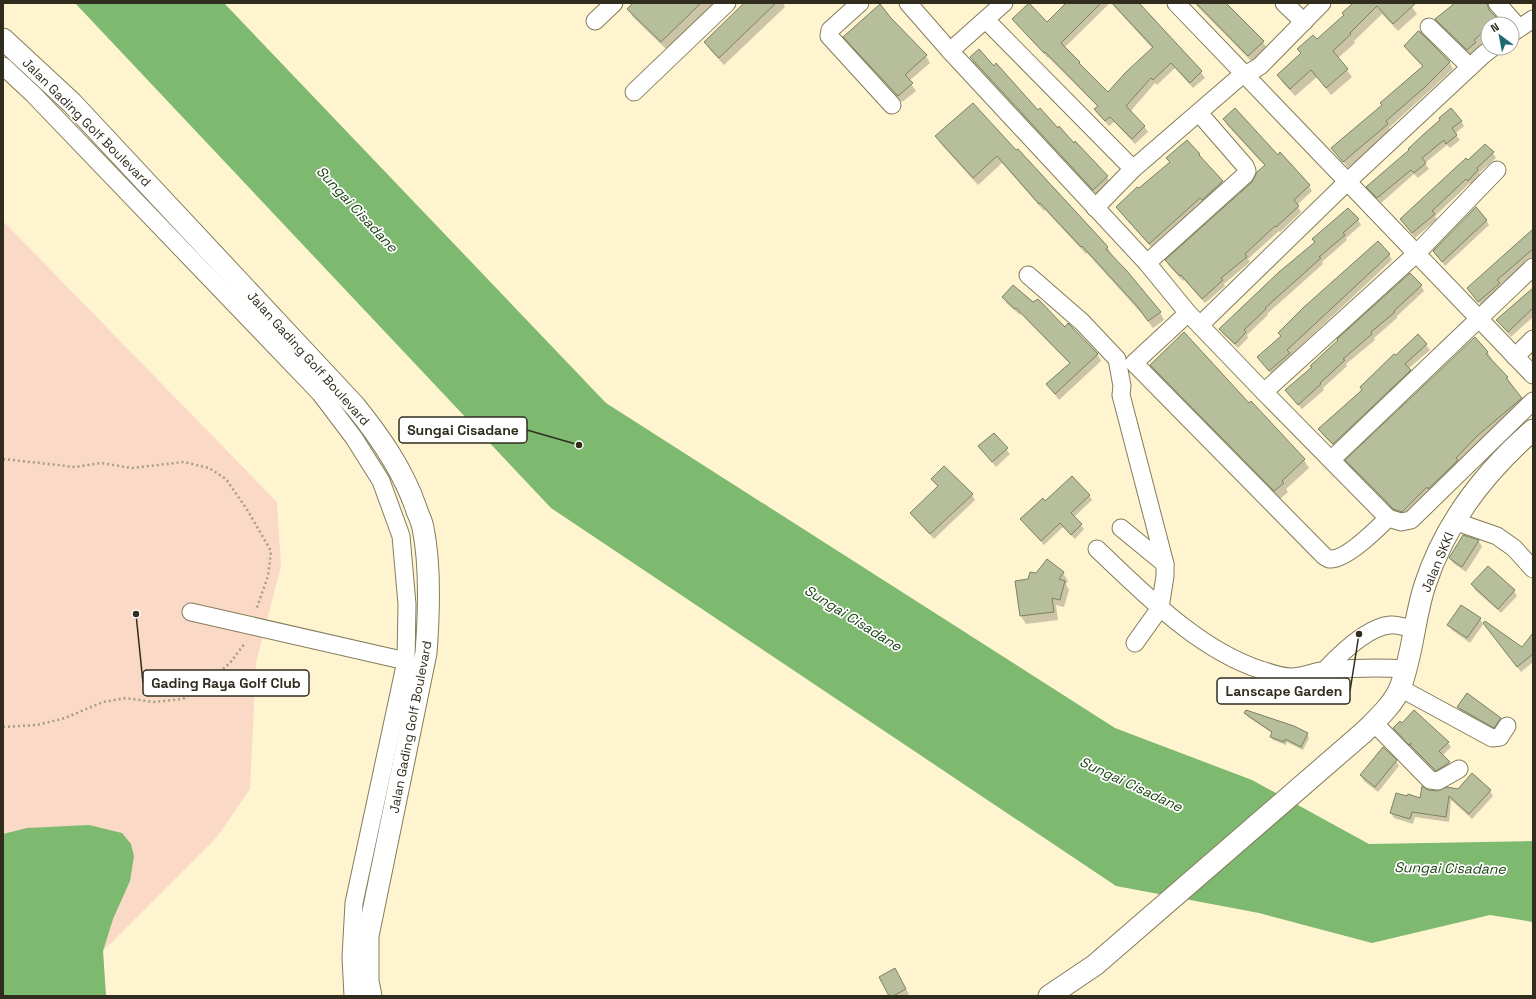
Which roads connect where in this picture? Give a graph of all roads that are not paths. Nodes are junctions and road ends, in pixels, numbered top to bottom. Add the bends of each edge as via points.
1 (614, 3) edge
2 (727, 3) edge
3 (860, 3) edge
4 (908, 3) edge
5 (1004, 3) edge
6 (1176, 3) edge
7 (1284, 3) edge
8 (1322, 3) edge
9 (1497, 3) edge
10 (986, 20) junction
11 (595, 21) dead end
12 (1304, 22) junction
13 (1521, 26) edge
14 (1429, 27) dead end
15 (3, 39) edge
16 (950, 52) junction
17 (1482, 56) edge
18 (3, 66) edge
19 (1470, 66) junction
20 (1243, 74) junction
21 (634, 92) dead end
22 (892, 105) dead end
23 (1198, 113) junction
24 (1133, 169) junction
25 (1497, 170) dead end
26 (1347, 182) junction
27 (1095, 208) junction
28 (1416, 254) junction
29 (1148, 264) junction
30 (1533, 267) edge
31 (1028, 275) dead end
32 (1188, 312) junction
33 (1478, 318) junction
34 (1200, 325) junction
35 (1533, 339) edge
36 (1515, 357) junction
37 (1533, 375) edge
38 (1264, 392) junction
39 (1533, 401) edge
40 (1533, 430) edge
41 (1331, 460) junction
42 (1388, 518) junction
43 (1454, 521) junction
44 (1121, 528) dead end
45 (1097, 548) dead end
46 (1531, 562) edge
47 (1165, 564) junction
48 (1160, 608) junction
49 (191, 612) dead end
50 (1415, 630) junction
51 (1135, 642) dead end
52 (406, 662) junction
53 (1324, 670) junction
54 (1402, 679) junction
55 (1507, 726) dead end
56 (1369, 728) junction
57 (1459, 769) dead end
58 (353, 996) edge
59 (371, 996) edge
60 (1049, 996) edge

1 - 11 street
2 - 21 street
3 - 22 street via 830,30 829,36
4 - 16 street
5 - 10 street
6 - 20 street
7 - 12 street
8 - 12 street
9 - 13 street
10 - 16 street
10 - 24 street
12 - 20 street via 1260,66
14 - 19 street
15 - 59 main road, Jalan Gading Golf Boulevard via 72,103 355,406 375,431 410,490 423,528 430,610 427,646 368,936 368,981
16 - 27 street
17 - 19 street
18 - 52 street, Jalan Gading Golf Boulevard via 33,94 320,393 354,438 381,481 401,536 407,604
19 - 26 street
20 - 23 street
20 - 26 street
23 - 24 street
23 - 29 street via 1247,171
24 - 27 street
25 - 28 street
26 - 28 street
26 - 34 street
27 - 29 street
28 - 33 street
28 - 38 street
29 - 32 street
30 - 33 street
31 - 47 street via 1082,322 1117,359 1121,395
32 - 34 street
32 - 42 street via 1134,363 1324,556 1330,559 1338,558 1362,543
33 - 36 street
33 - 41 street
34 - 38 street
35 - 36 street
36 - 37 street
38 - 41 street
39 - 42 street via 1411,520 1401,522
40 - 43 main road, Jalan SKKI via 1493,469
41 - 42 street
43 - 46 street via 1497,536
43 - 50 main road, Jalan SKKI via 1425,585
44 - 47 street
45 - 48 street
47 - 48 street
48 - 51 street
48 - 53 street via 1227,655 1253,667 1275,675 1291,677
49 - 52 street
50 - 53 street via 1389,625 1377,629 1343,651
50 - 54 main road, Jalan SKKI
52 - 58 street, Jalan Gading Golf Boulevard via 354,903 351,957
53 - 54 street via 1375,667
54 - 55 street via 1492,738 1500,737
54 - 56 main road, Jalan SKKI via 1388,707
56 - 57 street via 1430,780 1438,781
56 - 60 main road, Jalan SKKI via 1095,965

